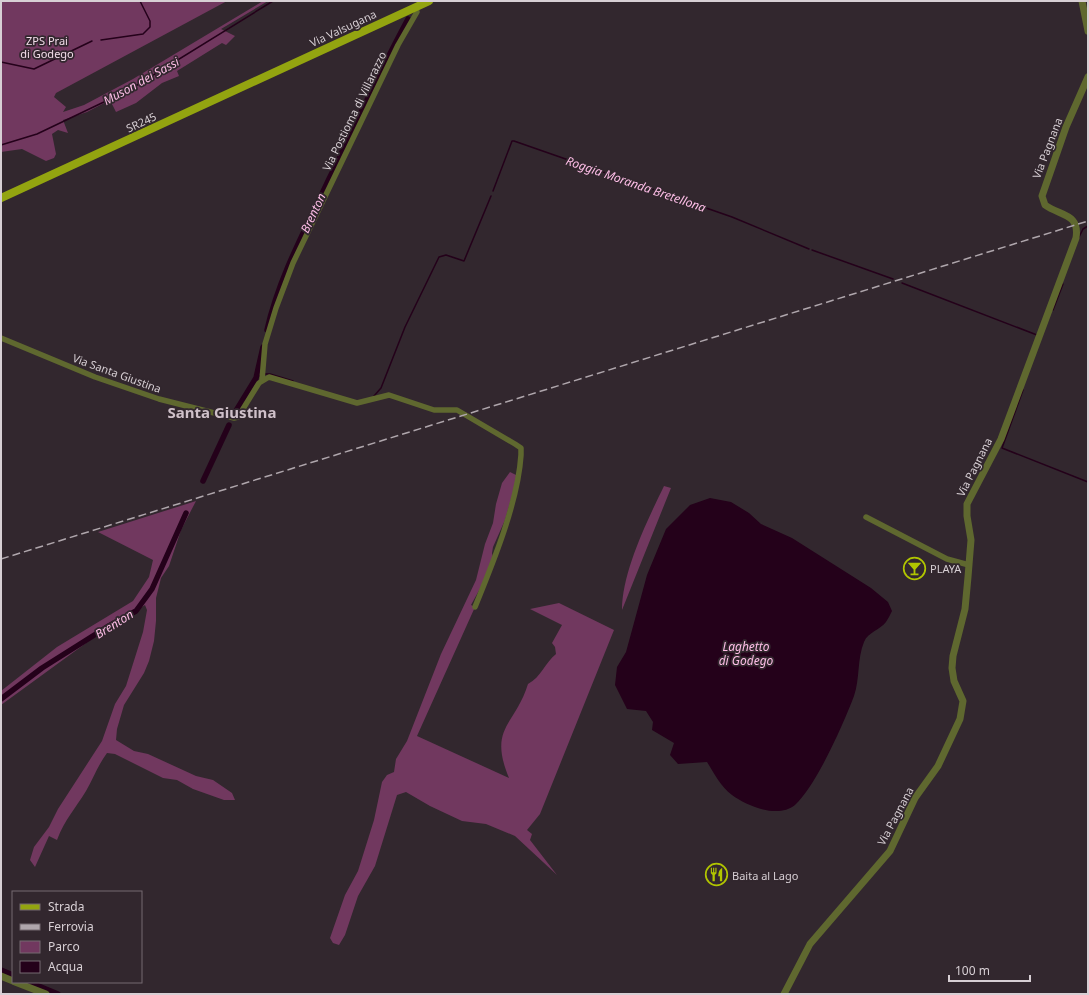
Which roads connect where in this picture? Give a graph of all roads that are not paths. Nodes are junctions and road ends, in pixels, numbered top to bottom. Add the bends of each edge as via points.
1 (429, 1) edge
2 (1082, 1) edge
3 (416, 7) junction
4 (1088, 31) edge
5 (289, 65) joint
6 (1088, 77) edge
7 (1, 198) edge
8 (1, 338) edge
9 (261, 376) junction
10 (866, 516) dead end
11 (969, 566) junction
12 (475, 607) dead end
13 (1, 976) edge
14 (12, 981) edge
15 (17, 983) edge
16 (46, 994) edge
17 (784, 994) edge

1 - 3 main road, Via Valsugana / SR245
2 - 4 street
3 - 5 main road, Via Valsugana / SR245
3 - 9 street, Via Postioma di Villarazzo via 417,12 398,45 293,263 264,348
5 - 7 main road, SR245 / SR245
6 - 11 street, Via Pagnana via 1066,127 1042,196 1045,205 1071,218 1077,232 1001,439 967,504 971,540
8 - 9 street, Via Santa Giustina via 96,377 159,399 230,417 238,417
9 - 12 street via 277,378 357,403 389,395 434,410 458,410 521,448 521,464 509,514
10 - 11 street via 947,559
11 - 17 street, Via Pagnana via 965,609 952,660 954,681 962,697 963,706 956,728 935,772 915,798 890,851 810,944
13 - 14 street
15 - 16 street

